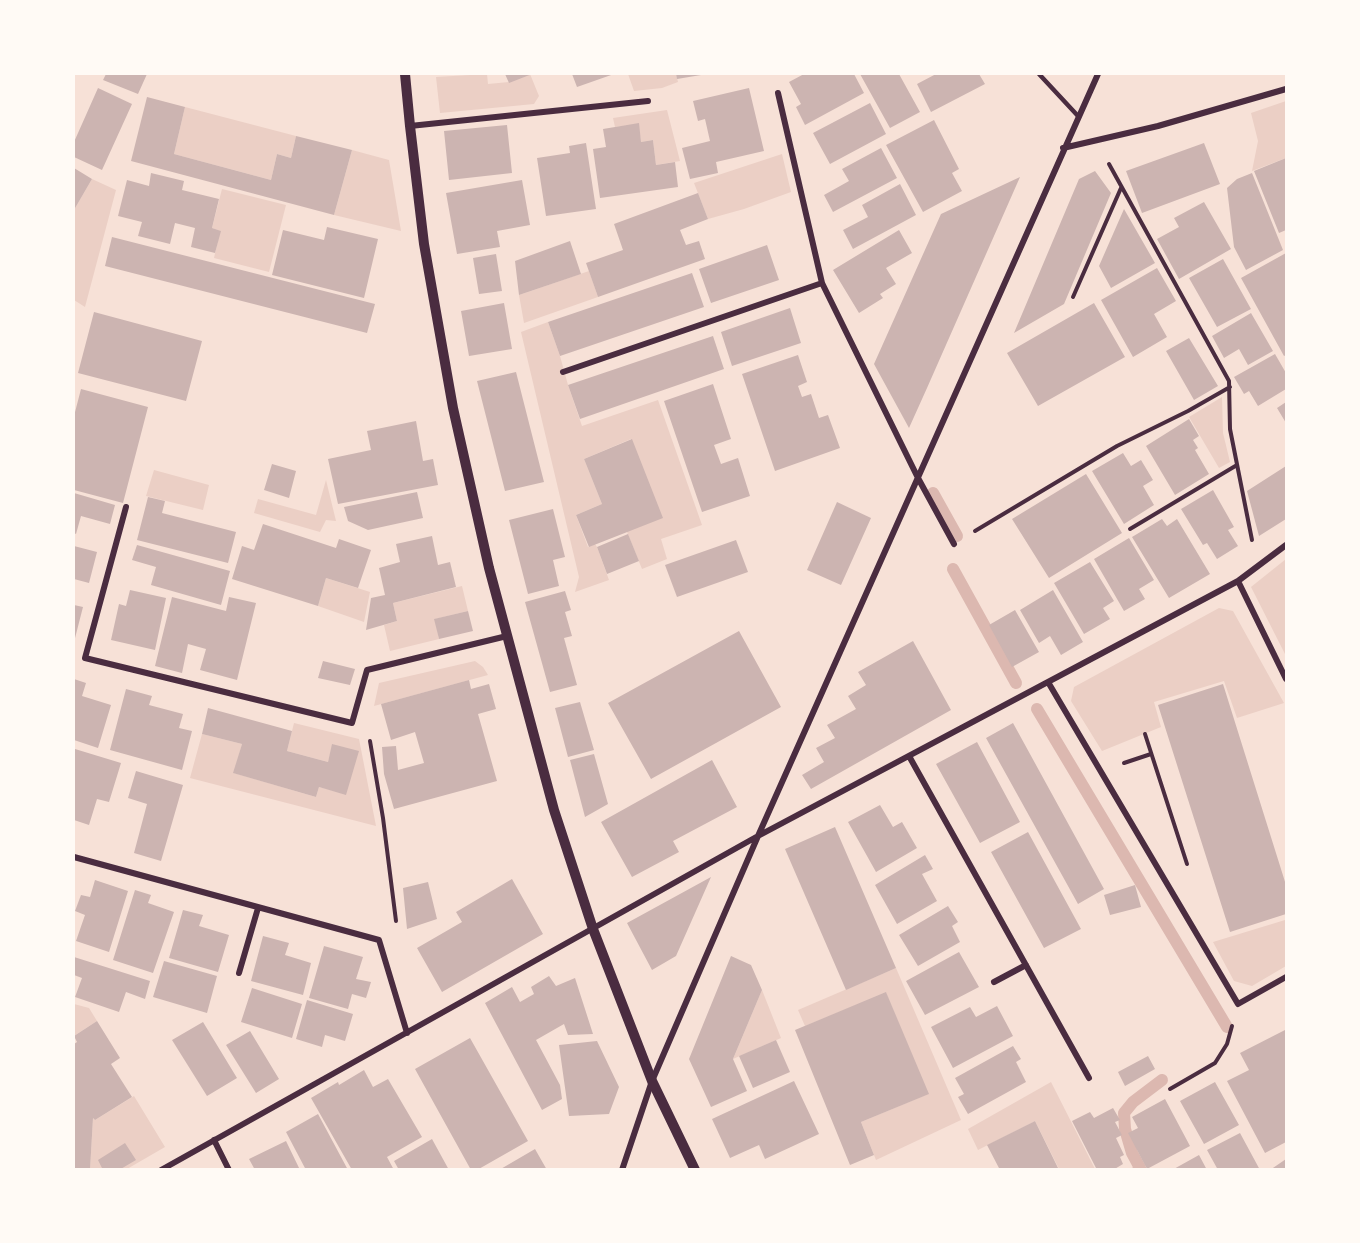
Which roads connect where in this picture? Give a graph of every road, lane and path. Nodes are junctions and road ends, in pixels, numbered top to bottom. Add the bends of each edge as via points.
1 (405, 74) edge
2 (1039, 74) edge
3 (1098, 74) edge
4 (1287, 89) edge
5 (778, 93) dead end
6 (648, 101) dead end
7 (1078, 116) junction
8 (410, 126) junction
9 (1096, 141) junction
10 (1063, 148) junction
11 (1122, 187) junction
12 (822, 283) junction
13 (1073, 297) dead end
14 (563, 372) dead end
15 (1230, 387) junction
16 (1238, 465) junction
17 (918, 478) junction
18 (126, 507) dead end
19 (1130, 529) dead end
20 (954, 544) joint
21 (1287, 545) edge
22 (1257, 567) junction
23 (1238, 581) junction
24 (507, 636) junction
25 (1287, 679) edge
26 (1048, 682) junction
27 (352, 723) junction
28 (1145, 734) dead end
29 (909, 756) junction
30 (758, 836) junction
31 (74, 859) edge
32 (1188, 866) dead end
33 (258, 908) junction
34 (396, 927) dead end
35 (592, 929) junction
36 (1026, 965) junction
37 (239, 973) dead end
38 (1287, 977) edge
39 (994, 982) dead end
40 (1238, 1004) junction
41 (407, 1033) junction
42 (1089, 1078) dead end
43 (652, 1081) junction
44 (1170, 1089) dead end
45 (214, 1140) junction
46 (161, 1170) edge
47 (229, 1170) edge
48 (622, 1170) edge
49 (695, 1170) edge

1 - 8 street
2 - 7 lane
3 - 7 street
4 - 9 street
5 - 12 street
6 - 8 street
7 - 10 street
8 - 24 street via 424,244 453,408
9 - 10 street
9 - 11 path
10 - 17 street
11 - 13 path
11 - 15 path
12 - 14 street
12 - 17 street
15 - 16 path via 1230,429
15 - 20 path via 1117,446
16 - 19 path
16 - 22 path
17 - 20 street
17 - 30 street
18 - 27 street via 85,658
21 - 22 street
22 - 23 street
23 - 25 street
23 - 26 street
24 - 27 street via 367,670
24 - 35 street via 554,810
26 - 29 street
26 - 40 street
27 - 34 path via 368,728
28 - 32 path
29 - 30 street
29 - 36 street
30 - 35 street
30 - 43 street
31 - 33 street
33 - 37 street
33 - 41 street via 379,940
35 - 41 street
35 - 43 street
36 - 39 street
36 - 42 street
38 - 40 street
40 - 44 path via 1227,1044 1215,1063
41 - 45 street
43 - 48 street
43 - 49 street
45 - 46 street
45 - 47 street

